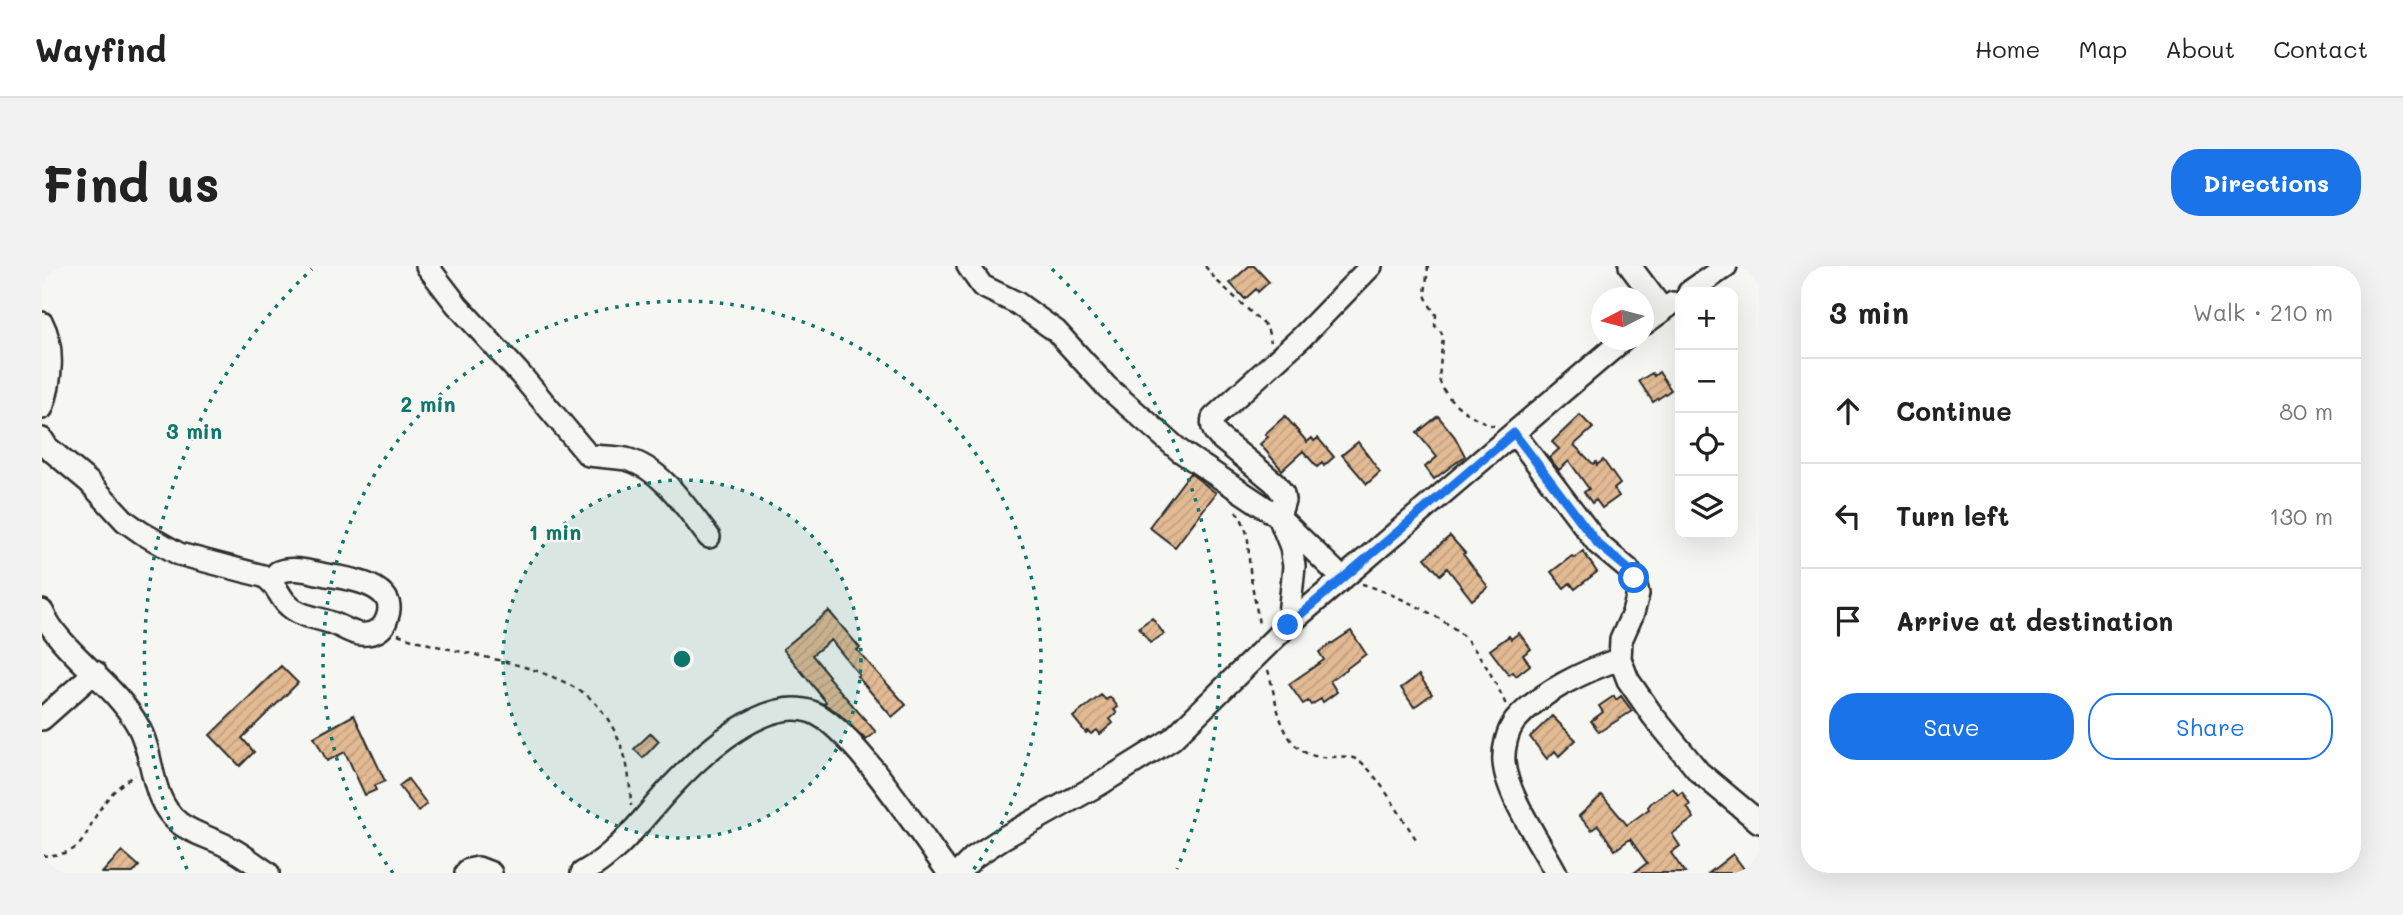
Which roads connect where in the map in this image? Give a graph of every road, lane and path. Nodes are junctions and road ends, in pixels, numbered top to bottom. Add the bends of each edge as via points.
1 (426, 266) edge
2 (968, 266) edge
3 (1205, 266) edge
4 (1371, 266) edge
5 (1428, 266) edge
6 (1630, 266) edge
7 (1726, 266) edge
8 (1696, 287) edge
9 (1672, 304) edge
10 (1654, 316) edge
11 (42, 323) edge
12 (1271, 347) dead end
13 (1611, 350) edge
14 (42, 408) edge
15 (1514, 433) junction
16 (42, 439) edge
17 (1231, 504) dead end
18 (1279, 517) junction
19 (709, 537) dead end
20 (1342, 578) junction
21 (271, 580) junction
22 (42, 611) edge
23 (1288, 625) junction
24 (382, 628) junction
25 (1261, 652) junction
26 (1620, 659) junction
27 (95, 672) junction
28 (42, 719) edge
29 (1513, 723) junction
30 (150, 769) junction
31 (1759, 822) edge
32 (633, 831) junction
33 (1416, 839) dead end
34 (42, 856) edge
35 (268, 873) edge
36 (466, 873) edge
37 (491, 873) edge
38 (582, 873) edge
39 (949, 873) edge
40 (958, 873) edge
41 (1556, 873) edge

1 - 19 street via 587,455 640,464 660,479
2 - 18 street via 982,286 1017,303 1056,331 1107,387 1172,444
3 - 12 path via 1267,327
4 - 18 street via 1213,418 1213,431 1281,489 1284,500
5 - 15 path via 1426,300 1443,336 1440,385 1473,416
6 - 9 street
7 - 8 street
9 - 10 street
11 - 14 street via 50,365
13 - 15 street
15 - 20 street
15 - 26 street via 1598,544 1634,578 1638,594 1621,640
16 - 21 street via 142,533 179,554
17 - 25 path via 1249,535
18 - 20 street
18 - 23 street via 1294,566
20 - 23 street
20 - 29 path via 1403,599 1461,634 1483,661
21 - 24 street via 287,604 309,617 363,635
21 - 24 street via 278,572 296,569 368,584 383,594 390,607
22 - 27 street via 59,636
23 - 25 street
24 - 32 path via 418,642 506,661 583,692 600,709 623,749
25 - 33 path via 1289,738 1314,756 1358,760
25 - 40 street via 1172,739 1003,838
26 - 29 street via 1591,668 1558,687
26 - 31 street via 1628,680 1653,716 1699,772
27 - 28 street
27 - 30 street via 138,726
29 - 41 street via 1505,744 1508,781
30 - 34 path via 117,788 75,849
30 - 35 street via 165,807 179,822
32 - 38 street via 603,861
32 - 39 street via 689,768 723,740 747,723 797,709 834,724
36 - 37 street via 478,868

